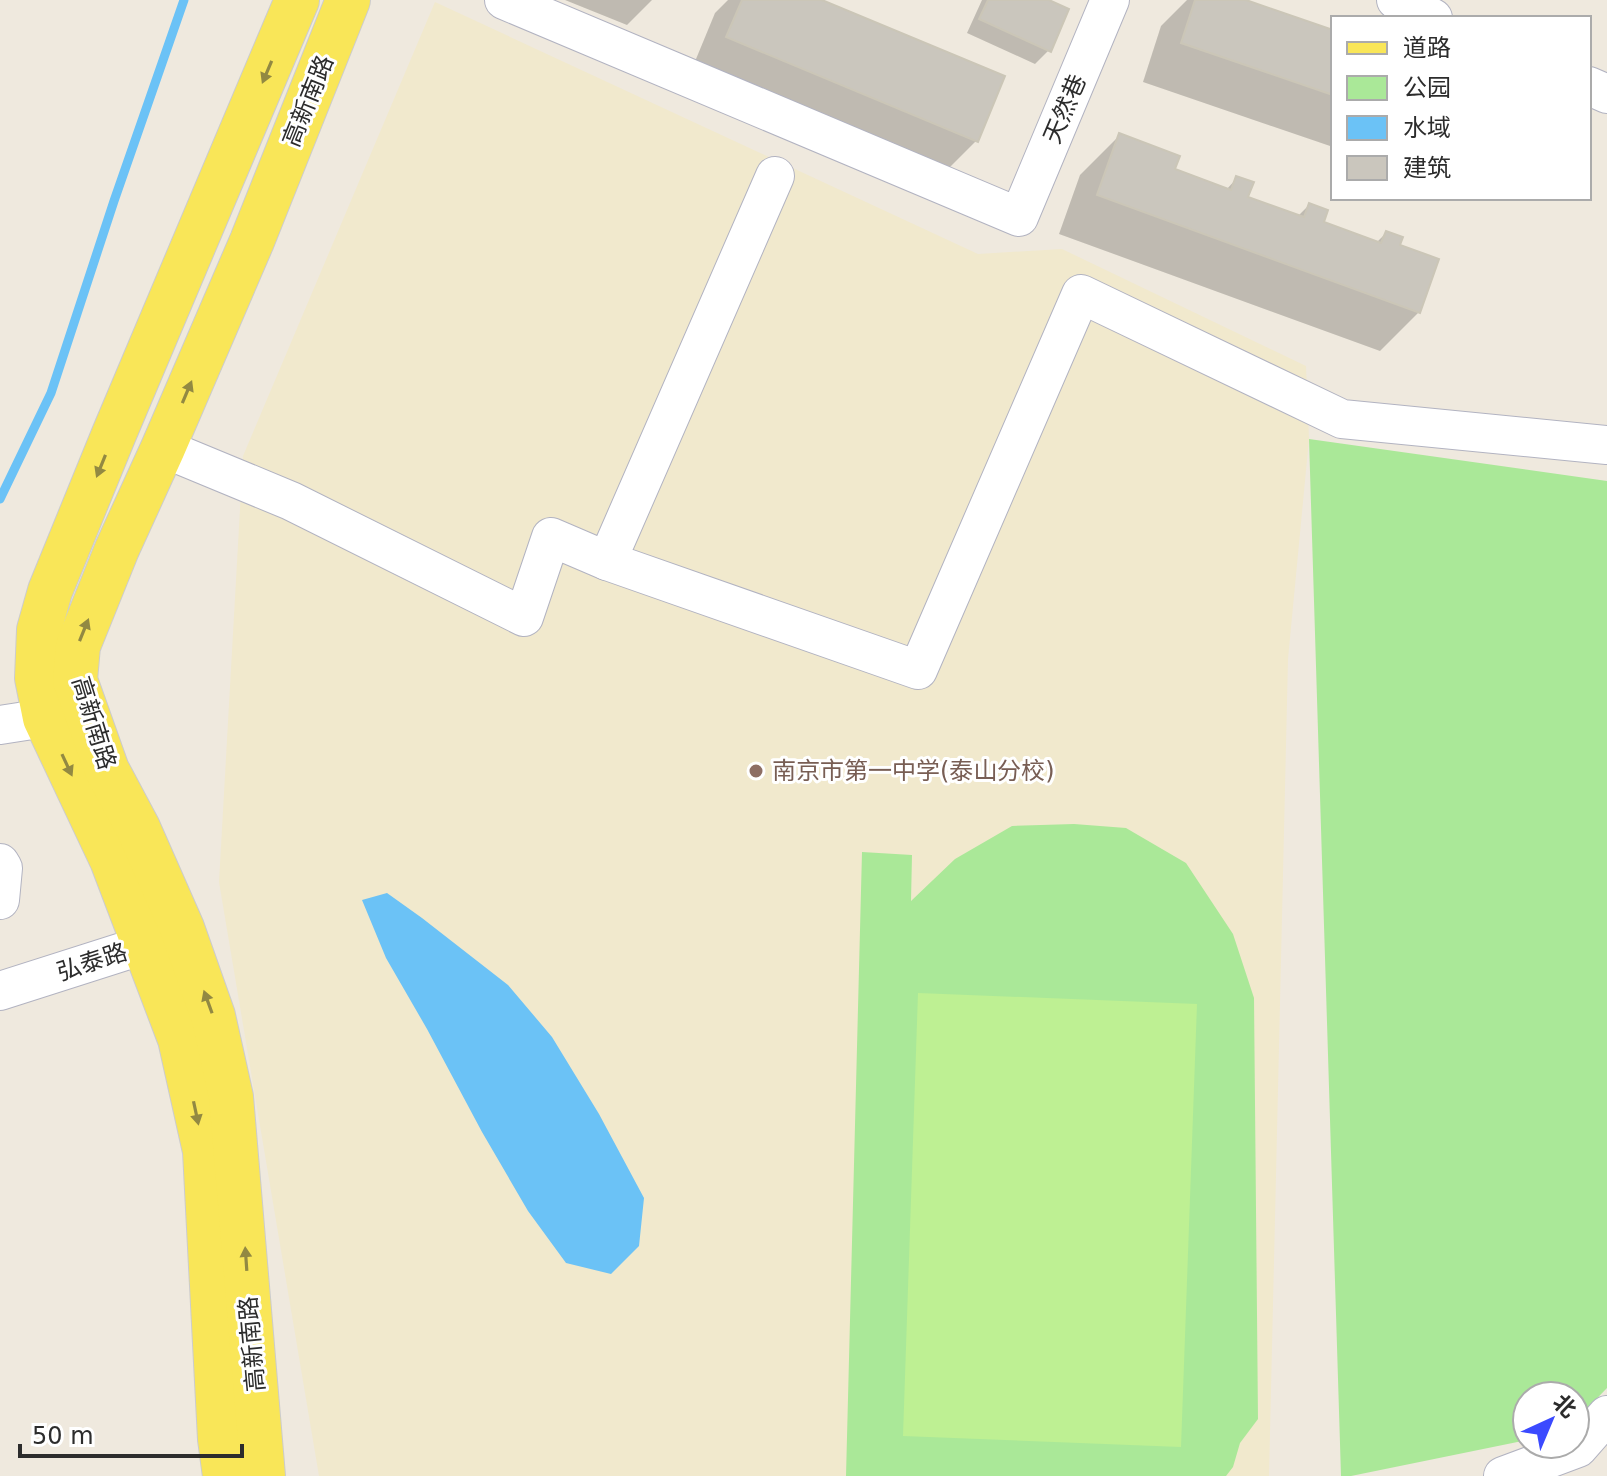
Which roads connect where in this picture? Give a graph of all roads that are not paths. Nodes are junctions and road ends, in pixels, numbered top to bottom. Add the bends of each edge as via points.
1 (297, 0) edge
2 (348, 0) edge
3 (504, 0) edge
4 (1110, 0) edge
5 (1396, 0) edge
6 (1429, 16) edge
7 (775, 176) dead end
8 (1607, 445) edge
9 (163, 448) junction
10 (607, 561) junction
11 (64, 712) junction
12 (0, 725) edge
13 (0, 863) edge
14 (0, 900) edge
15 (163, 937) junction
16 (0, 991) edge
17 (1607, 1415) edge
18 (225, 1476) edge
19 (263, 1476) edge
20 (1503, 1476) edge

1 -> 11 main road, 高新南路 via 50,591 39,630 37,678
9 -> 2 main road, 高新南路
3 - 4 street, 天然巷 via 1019,217
5 - 6 street
7 - 10 street
8 - 10 street via 1342,419 1081,294 918,670
9 - 10 street via 291,501 524,617 551,537
11 -> 9 main road, 高新南路 via 75,680 78,646
11 - 12 street
11 - 15 main road, 高新南路 via 112,860
13 - 14 street
15 - 16 street, 弘泰路
15 -> 18 main road, 高新南路 via 205,1151
19 -> 15 main road, 高新南路 via 231,1097 213,1016
17 - 20 street via 1578,1448

